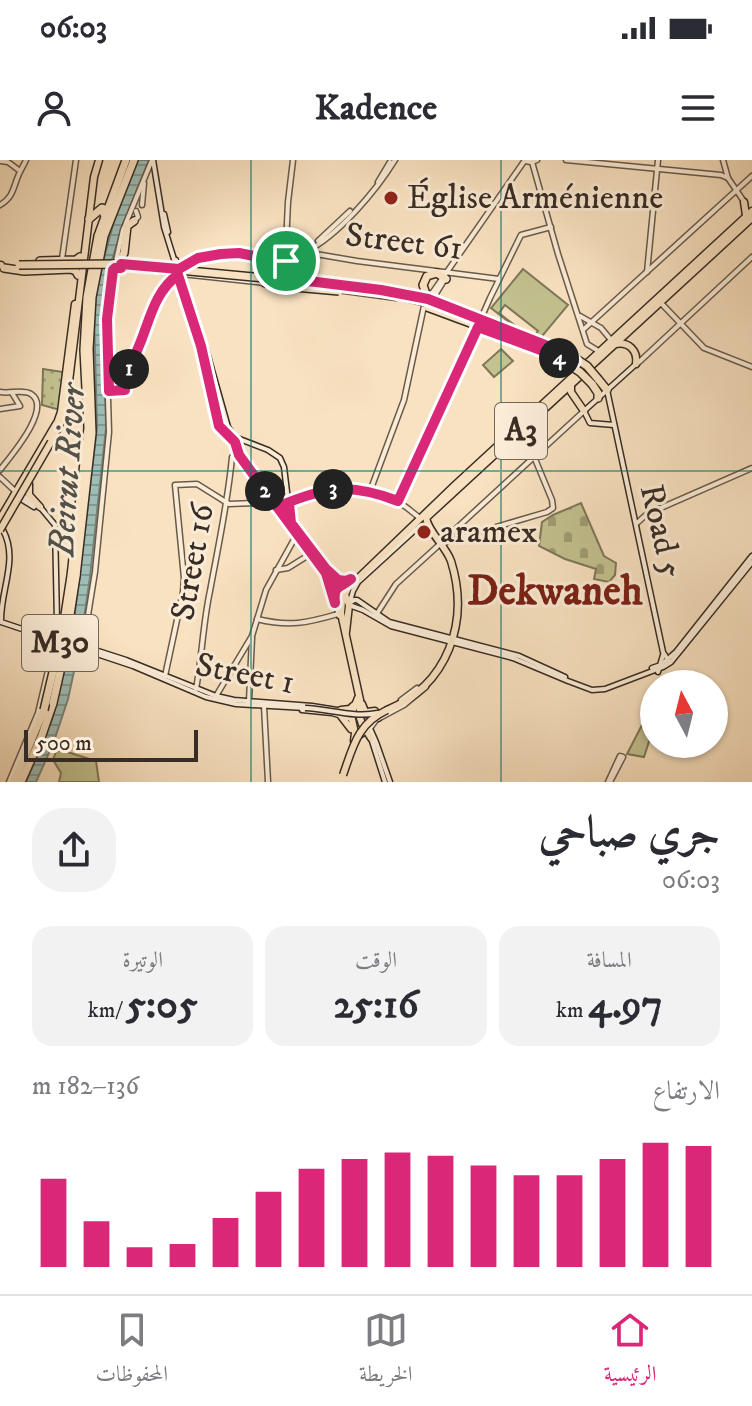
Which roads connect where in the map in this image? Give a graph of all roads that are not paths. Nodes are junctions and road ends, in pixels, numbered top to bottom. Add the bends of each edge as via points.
1 (26, 160) edge
2 (76, 160) edge
3 (97, 160) edge
4 (127, 160) edge
5 (134, 160) edge
6 (154, 160) edge
7 (293, 160) edge
8 (393, 160) edge
9 (566, 160) edge
10 (658, 160) edge
11 (723, 160) edge
12 (0, 161) edge
13 (528, 161) edge
14 (12, 162) edge
15 (657, 170) junction
16 (129, 172) junction
17 (147, 172) junction
18 (154, 173) junction
19 (19, 174) junction
20 (725, 175) junction
21 (752, 176) edge
22 (144, 180) junction
23 (737, 190) junction
24 (744, 202) junction
25 (134, 203) junction
26 (0, 205) edge
27 (142, 205) junction
28 (136, 211) junction
29 (104, 216) junction
30 (750, 216) edge
31 (89, 219) junction
32 (129, 224) junction
33 (551, 227) junction
34 (304, 252) junction
35 (286, 256) junction
36 (80, 257) junction
37 (752, 257) edge
38 (117, 264) junction
39 (61, 265) junction
40 (2, 266) edge
41 (19, 266) junction
42 (286, 268) joint
43 (178, 271) junction
44 (647, 272) junction
45 (215, 274) junction
46 (78, 275) junction
47 (447, 275) junction
48 (287, 279) junction
49 (499, 279) junction
50 (263, 282) junction
51 (673, 285) junction
52 (342, 291) junction
53 (661, 303) junction
54 (427, 304) junction
55 (447, 308) junction
56 (578, 315) junction
57 (480, 320) junction
58 (592, 322) junction
59 (681, 324) junction
60 (478, 327) junction
61 (487, 328) junction
62 (584, 329) junction
63 (613, 342) junction
64 (552, 352) junction
65 (600, 352) junction
66 (572, 362) junction
67 (636, 364) junction
68 (752, 367) edge
69 (582, 368) junction
70 (595, 381) junction
71 (571, 384) junction
72 (213, 385) junction
73 (607, 390) junction
74 (109, 391) junction
75 (0, 392) edge
76 (12, 393) junction
77 (598, 398) junction
78 (0, 409) edge
79 (584, 411) junction
80 (60, 422) junction
81 (614, 425) junction
82 (521, 427) junction
83 (234, 439) junction
84 (11, 456) junction
85 (534, 457) junction
86 (243, 460) junction
87 (0, 462) edge
88 (752, 468) edge
89 (0, 470) edge
90 (0, 477) edge
91 (29, 484) junction
92 (369, 492) junction
93 (20, 495) junction
94 (289, 503) junction
95 (399, 503) junction
96 (226, 504) junction
97 (277, 508) junction
98 (41, 510) junction
99 (634, 514) junction
100 (647, 514) junction
101 (424, 516) junction
102 (637, 523) junction
103 (290, 524) junction
104 (430, 528) junction
105 (1, 529) edge
106 (413, 532) junction
107 (297, 534) junction
108 (441, 542) junction
109 (390, 547) junction
110 (312, 553) junction
111 (752, 559) edge
112 (372, 564) junction
113 (276, 570) junction
114 (328, 571) junction
115 (74, 576) junction
116 (351, 579) junction
117 (329, 582) junction
118 (345, 592) junction
119 (335, 603) junction
120 (352, 606) junction
121 (338, 614) junction
122 (376, 616) junction
123 (257, 619) junction
124 (1, 622) edge
125 (343, 623) junction
126 (56, 628) junction
127 (345, 635) junction
128 (44, 636) junction
129 (456, 640) junction
130 (55, 641) junction
131 (68, 643) junction
132 (250, 643) junction
133 (82, 647) junction
134 (662, 650) junction
135 (671, 660) junction
136 (659, 668) junction
137 (654, 670) edge
138 (640, 675) edge
139 (165, 676) junction
140 (429, 681) junction
141 (196, 689) junction
142 (249, 692) junction
143 (423, 692) junction
144 (216, 696) junction
145 (358, 700) junction
146 (221, 701) junction
147 (249, 701) junction
148 (256, 701) junction
149 (264, 706) junction
150 (291, 708) junction
151 (387, 710) junction
152 (332, 713) junction
153 (341, 713) junction
154 (375, 715) junction
155 (357, 716) junction
156 (372, 733) junction
157 (356, 737) junction
158 (605, 773) dead end
159 (269, 780) edge
160 (341, 780) edge
161 (12, 782) edge
162 (21, 782) edge
163 (387, 782) edge
164 (608, 782) edge

1 - 19 street
2 - 39 street
3 - 31 highway
3 - 36 highway
4 - 16 highway via 124,171
4 - 29 highway, M30
5 - 16 highway, M30
6 - 17 street
6 - 18 street
6 - 43 street
7 - 35 street
8 - 34 street via 363,199
9 - 15 street
10 - 15 street
11 - 20 street
12 - 14 street
13 - 33 street
13 - 47 street
14 - 19 street
15 - 20 street
15 - 44 street
16 - 115 highway, M30 via 104,236 92,297 93,423
17 - 18 street
17 - 22 street
18 - 43 street
19 - 26 street via 10,200
20 - 23 street
21 - 23 street
22 - 25 street
22 - 27 street
23 - 24 street
23 - 44 street
24 - 30 highway
24 - 30 highway
25 - 27 street via 140,200
25 - 28 street
25 - 32 street
27 - 28 street
28 - 32 street via 138,217
29 - 31 highway via 103,207
29 - 115 highway, M30 via 86,306 87,433
30 - 51 highway, A3
30 - 53 highway, A3
31 - 80 highway
32 - 38 highway
32 - 38 street via 123,230
33 - 49 street via 521,235
33 - 56 street
34 - 35 street
34 - 47 street, Street 61
35 - 42 street
35 - 43 street via 221,254 198,258
35 - 48 street via 292,273
36 - 39 highway
36 - 46 highway
37 - 59 street
38 - 41 highway, bridge
38 - 43 street
38 - 45 highway, bridge
38 - 74 street via 107,319
39 - 40 highway via 24,271
39 - 46 highway
40 - 41 highway
41 - 50 highway, bridge via 112,266
42 - 48 highway
43 - 48 street
43 - 72 street
43 - 74 street via 150,315 124,390
44 - 58 street
45 - 48 highway, bridge
45 - 55 highway, bridge via 360,288
46 - 80 highway
47 - 49 street, Street 61
47 - 54 street
47 - 55 highway, bridge via 429,275 424,287 430,298
48 - 52 street, Street 61
48 - 54 street via 381,290
49 - 57 street
50 - 52 highway, bridge
50 - 61 highway, bridge via 404,298
51 - 53 highway
51 - 63 highway, A3
52 - 54 street, Street 61
53 - 59 street
53 - 63 highway, A3
54 - 57 street
54 - 60 street, Street 61
54 - 61 highway, bridge
54 - 92 street
55 - 64 highway, bridge
56 - 58 street
56 - 62 street
57 - 60 street
57 - 66 street via 545,345
58 - 62 street
58 - 63 street
59 - 67 street
59 - 68 street via 704,348
60 - 66 street, Street 61
60 - 95 street
61 - 64 highway, bridge
62 - 65 street via 588,345
63 - 65 highway, A3
63 - 67 highway via 628,345
63 - 71 highway, A3
64 - 70 highway, bridge
65 - 69 highway, A3
66 - 69 street
67 - 73 street
69 - 82 highway, A3
70 - 73 highway
70 - 77 highway
71 - 79 highway
71 - 82 highway, A3
72 - 83 street
72 - 83 street via 219,426
73 - 77 street
73 - 81 street, Road 5
74 - 133 street via 95,572
75 - 76 street
76 - 78 street via 20,406
76 - 84 street via 32,394 37,410
77 - 79 street
79 - 81 street via 590,423
79 - 85 street
80 - 91 highway
80 - 93 highway
80 - 105 highway, bridge
81 - 99 street, Road 5
82 - 85 street
82 - 101 highway, A3
82 - 101 highway, A3
83 - 86 street
83 - 94 street via 280,458
84 - 87 street
84 - 89 street
85 - 108 street
85 - 108 street via 553,502 551,510
86 - 96 street, Street 16 via 232,457
86 - 97 street
88 - 100 street
90 - 93 street
91 - 93 highway
91 - 98 highway via 29,495
92 - 94 street via 330,491
92 - 95 street
93 - 98 street
93 - 105 highway
93 - 105 highway via 10,502
94 - 97 street
94 - 103 street
95 - 101 street
96 - 97 street
96 - 139 street via 197,484 175,485 184,578
96 - 141 street, Street 16
97 - 103 street
98 - 126 street via 55,525
99 - 100 street
99 - 102 street, Road 5
100 - 102 street
101 - 104 highway
101 - 106 highway
101 - 109 highway, A3
102 - 134 street, Road 5
103 - 107 street
103 - 114 street
104 - 106 street
104 - 108 highway
105 - 124 street via 10,550
106 - 109 highway
106 - 120 street via 357,584
107 - 110 street
107 - 113 street
108 - 122 street via 396,584
108 - 129 highway via 459,594
109 - 112 highway, A3
110 - 113 street
110 - 117 street
111 - 135 street
112 - 116 highway
112 - 118 highway, A3
113 - 123 street
114 - 116 street via 338,580
114 - 117 street via 335,585
115 - 161 highway, M30, bridge via 44,710
115 - 162 highway, M30, bridge via 53,703
116 - 119 street via 336,588
117 - 119 street
118 - 120 highway
118 - 125 highway
119 - 121 street
120 - 122 street
120 - 122 street via 358,600
120 - 127 highway
121 - 123 street via 300,624
121 - 125 street
122 - 129 street via 391,626
123 - 132 street
124 - 128 street
125 - 127 highway
126 - 128 street via 53,637
126 - 131 street
127 - 145 highway
128 - 130 street
129 - 136 street via 519,656 596,688
129 - 138 street via 592,690
129 - 140 highway
130 - 131 street
130 - 161 street via 38,713
131 - 133 street
132 - 142 street
132 - 144 street
133 - 139 street, Street 1
133 - 146 street, Street 1
134 - 135 street
134 - 136 street
135 - 136 street
136 - 137 street
139 - 141 street, Street 1
140 - 143 highway
140 - 154 street
141 - 144 street, Street 1
142 - 147 street
142 - 148 street
143 - 151 highway
143 - 154 street
144 - 147 street, Street 1
145 - 153 highway
145 - 155 highway
145 - 155 highway
146 - 147 street
146 - 149 street, Street 1
147 - 148 street, Street 1
148 - 153 street, Street 1
149 - 150 street, Street 1
149 - 159 street
150 - 151 street, bridge via 357,716
150 - 152 street, Street 1
151 - 160 highway, bridge via 361,731
152 - 153 street, Street 1
152 - 155 street
153 - 155 street, Street 1
153 - 157 highway
154 - 155 highway
154 - 156 street
155 - 156 street
155 - 157 highway
156 - 157 highway via 365,730
156 - 163 street
157 - 160 highway
158 - 164 street
164 - 164 street via 623,757 620,756

